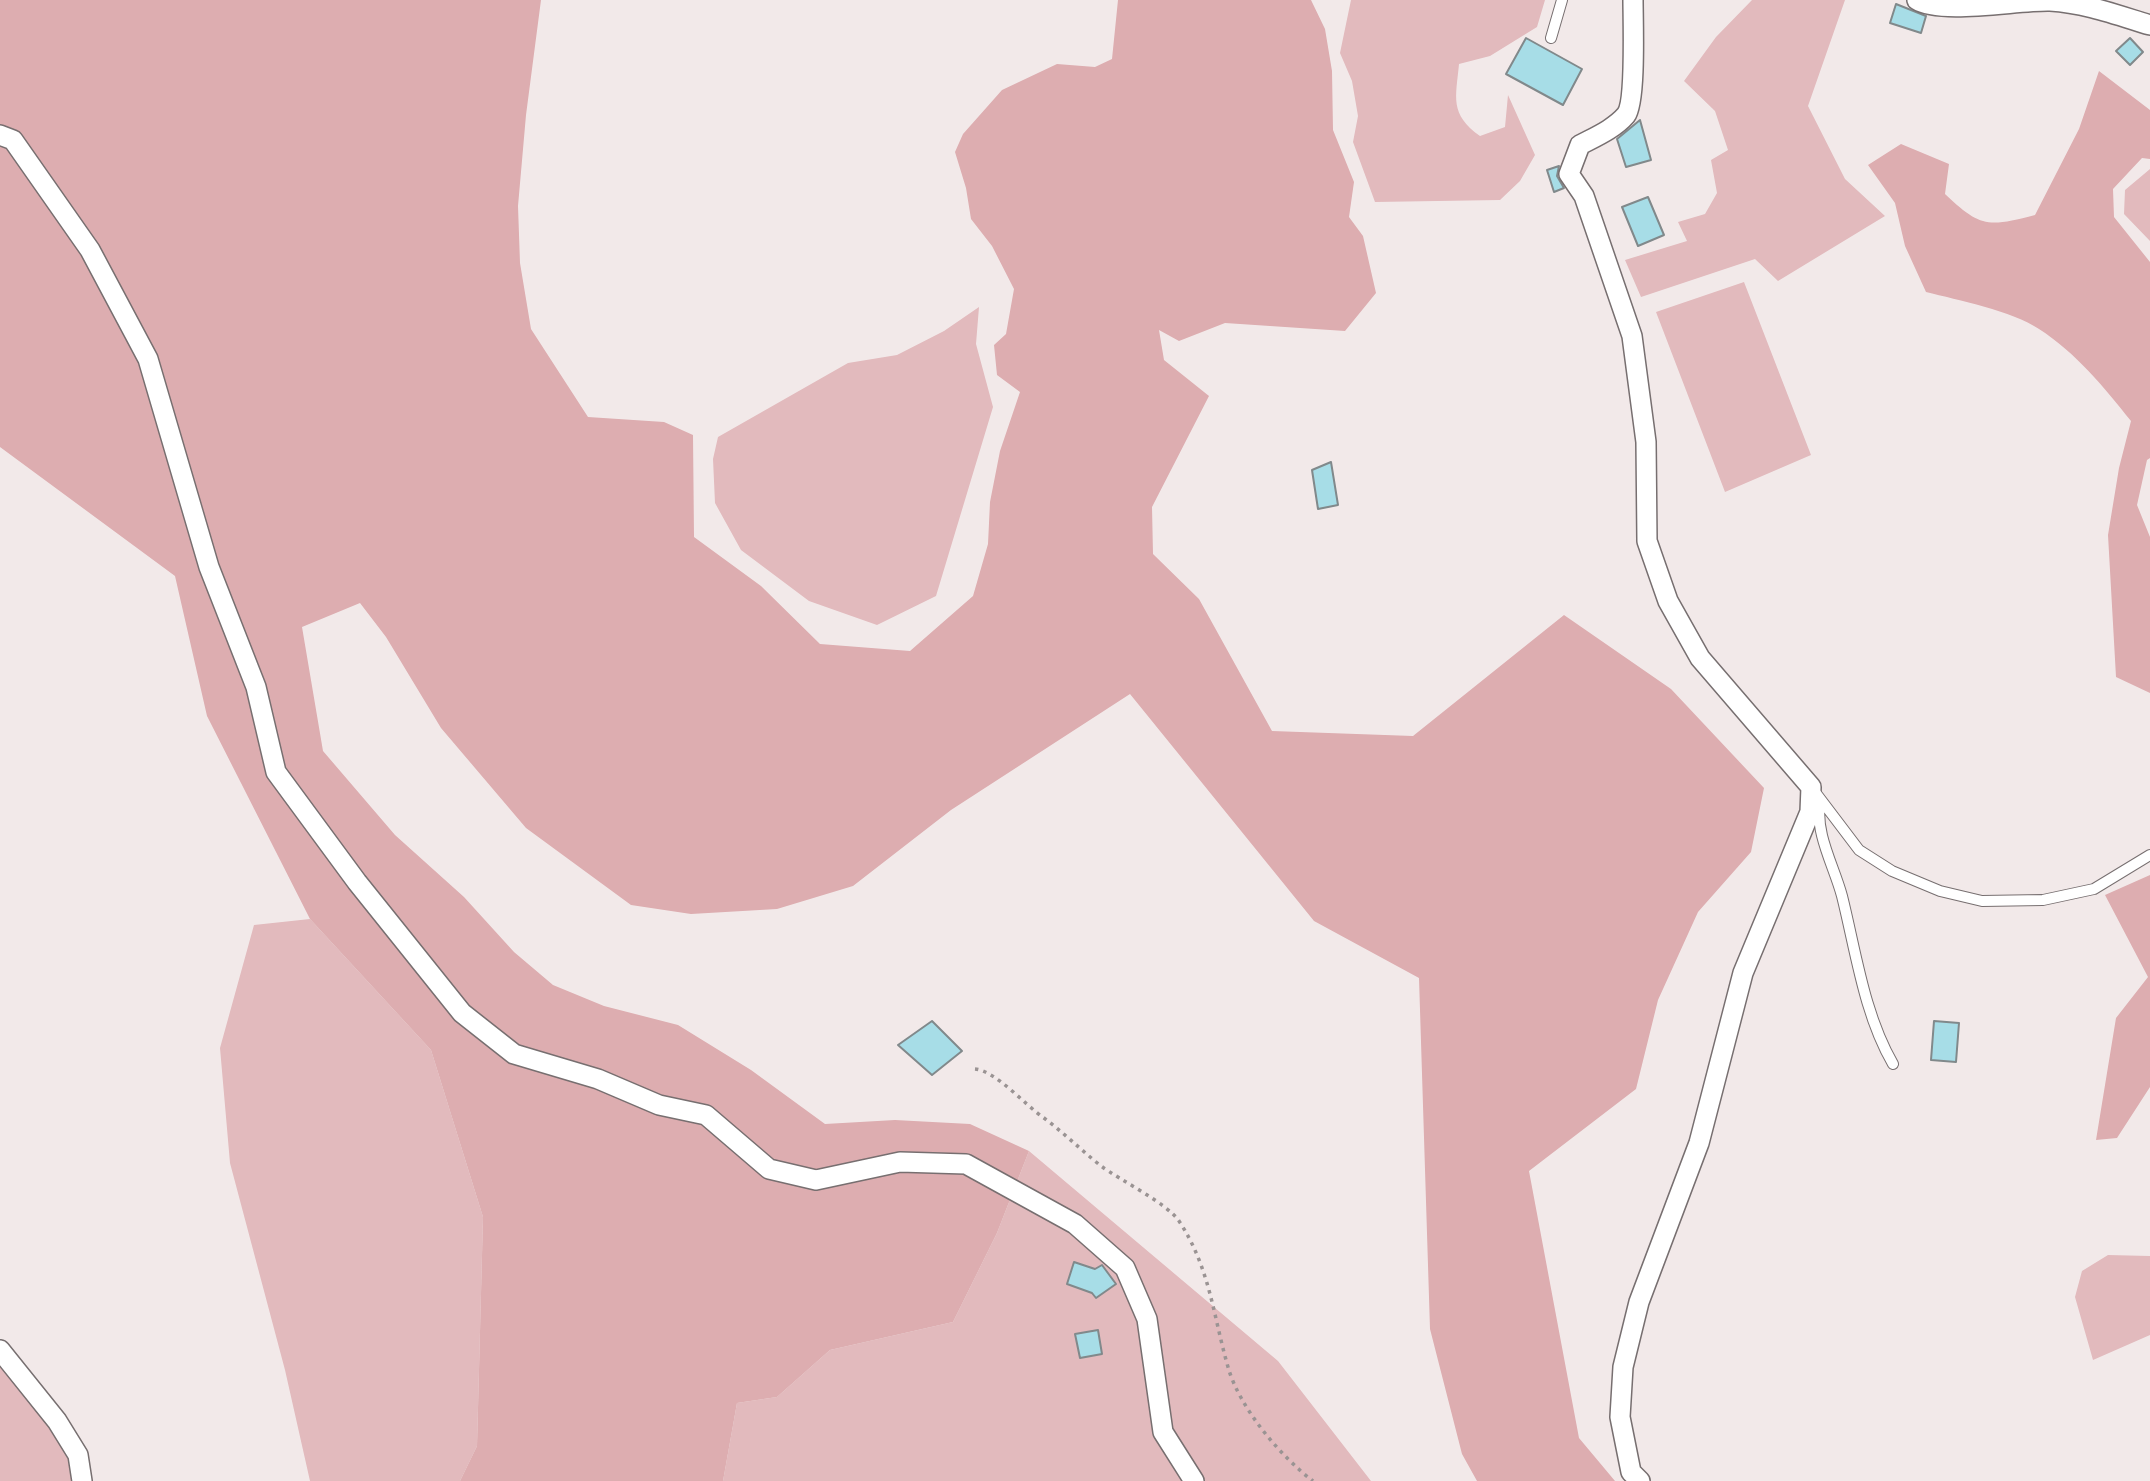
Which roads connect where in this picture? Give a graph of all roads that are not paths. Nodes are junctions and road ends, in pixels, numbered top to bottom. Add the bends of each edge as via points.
1 (1562, 0) edge
2 (1633, 0) edge
3 (1917, 0) edge
4 (2150, 25) edge
5 (1550, 38) dead end
6 (0, 135) edge
7 (1816, 793) junction
8 (2150, 855) edge
9 (1893, 1064) dead end
10 (0, 1350) edge
11 (82, 1481) edge
12 (1194, 1481) edge
13 (1640, 1481) edge

1 - 5 lane
2 - 7 street via 1628,113 1580,145 1569,174 1584,196 1632,336 1646,442 1647,541 1668,601 1700,658
3 - 4 street via 1938,6 2050,1 2085,5
6 - 12 street via 13,140 90,250 148,359 209,567 256,687 276,772 463,1013 514,1054 598,1079 659,1105 706,1115 769,1169 816,1180 900,1162 965,1164 1075,1224 1125,1268 1147,1319 1163,1432
7 - 8 lane via 1859,850 1892,872 1982,901 2042,900 2094,889
7 - 9 lane via 1855,957 1882,1044
7 - 13 street via 1743,973 1699,1143 1639,1301 1623,1367 1620,1417 1631,1472
10 - 11 street via 71,1443

